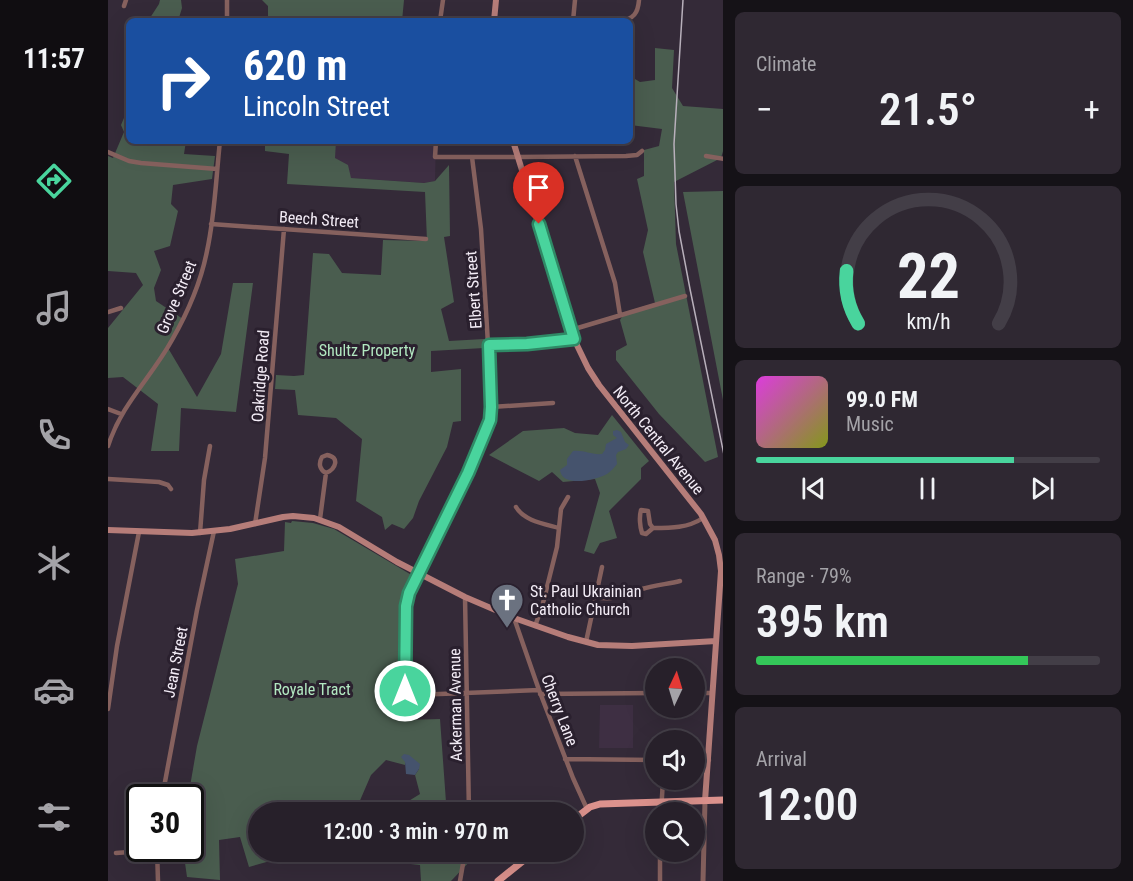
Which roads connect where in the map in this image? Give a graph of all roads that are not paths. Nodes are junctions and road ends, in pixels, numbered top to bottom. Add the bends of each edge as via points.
1 (227, 0) edge
2 (443, 0) edge
3 (496, 0) edge
4 (575, 0) edge
5 (639, 0) edge
6 (227, 18) edge
7 (440, 18) edge
8 (494, 18) edge
9 (573, 18) edge
10 (631, 18) edge
11 (220, 144) edge
12 (436, 144) edge
13 (514, 144) edge
14 (642, 151) dead end
15 (108, 152) edge
16 (575, 156) junction
17 (706, 156) dead end
18 (472, 157) junction
19 (518, 158) junction
20 (723, 159) edge
21 (217, 168) junction
22 (212, 224) junction
23 (284, 229) junction
24 (426, 239) dead end
25 (685, 296) dead end
26 (121, 308) dead end
27 (108, 312) edge
28 (620, 315) junction
29 (571, 330) junction
30 (574, 339) junction
31 (489, 345) junction
32 (553, 403) dead end
33 (491, 407) junction
34 (108, 409) edge
35 (121, 414) junction
36 (108, 446) edge
37 (210, 446) dead end
38 (326, 473) dead end
39 (108, 479) edge
40 (171, 489) dead end
41 (568, 497) dead end
42 (516, 507) dead end
43 (703, 518) junction
44 (320, 519) junction
45 (255, 524) junction
46 (559, 528) junction
47 (653, 528) junction
48 (108, 530) edge
49 (214, 531) junction
50 (139, 532) junction
51 (200, 533) junction
52 (722, 554) edge
53 (602, 567) dead end
54 (418, 573) junction
55 (680, 581) dead end
56 (465, 597) junction
57 (596, 597) junction
58 (514, 618) junction
59 (536, 626) junction
60 (586, 642) junction
61 (716, 642) junction
62 (540, 692) junction
63 (466, 693) junction
64 (645, 693) edge
65 (705, 693) edge
66 (712, 693) junction
67 (108, 709) edge
68 (566, 759) junction
69 (645, 760) edge
70 (708, 760) joint
71 (165, 784) edge
72 (662, 790) edge
73 (723, 800) edge
74 (705, 801) junction
75 (469, 802) edge
76 (661, 802) joint
77 (645, 803) edge
78 (588, 808) junction
79 (584, 811) edge
80 (126, 852) edge
81 (116, 853) dead end
82 (157, 862) edge
83 (463, 862) edge
84 (522, 862) edge
85 (660, 862) edge
86 (703, 862) edge
87 (158, 881) edge
88 (460, 881) edge
89 (498, 881) edge
90 (660, 881) edge
91 (703, 881) edge

1 - 6 street
2 - 7 street
3 - 8 main road
4 - 9 street
5 - 10 street
11 - 21 street, Grove Street
12 - 18 street via 435,157
13 - 19 main road, North Central Avenue
14 - 16 street via 626,156
15 - 21 street via 141,163
16 - 19 street
16 - 28 street via 615,283
17 - 20 street
18 - 19 street
18 - 31 street, Elbert Street
19 - 29 main road, North Central Avenue
21 - 22 street, Grove Street
22 - 23 street, Beech Street
22 - 35 street, Grove Street via 200,279 180,325
23 - 24 street, Beech Street
23 - 45 street, Oakridge Road via 265,458
25 - 28 street
26 - 27 street
28 - 29 street
29 - 30 main road, North Central Avenue
30 - 31 street
30 - 43 main road, North Central Avenue via 598,385
31 - 33 street, Elbert Street
32 - 33 street
33 - 54 street, Elbert Street via 490,420 468,473
34 - 35 street
35 - 36 street, Grove Street
37 - 51 street
38 - 44 street
39 - 40 street via 159,482
41 - 46 street via 561,509
42 - 46 street via 524,516
43 - 47 street via 688,526
43 - 52 main road, North Central Avenue
44 - 45 main road via 293,516
44 - 54 main road
45 - 49 main road
46 - 59 street
47 - 47 street via 648,511 641,510 642,533 648,534
48 - 50 main road
49 - 51 main road
49 - 71 street, Jean Street
50 - 51 main road
50 - 67 street
52 - 61 main road, North Central Avenue
53 - 57 street
54 - 56 main road
54 - 63 street, Elbert Street via 405,613 405,691 414,695
55 - 57 street via 616,598
56 - 58 main road
56 - 63 street, Ackerman Avenue
57 - 60 street
58 - 59 main road
58 - 62 street, Cherry Lane
59 - 60 main road
60 - 61 main road via 632,646
61 - 66 main road, North Central Avenue
62 - 63 street
62 - 64 street
62 - 68 street, Cherry Lane
63 - 75 street, Ackerman Avenue
65 - 66 street
66 - 70 main road, North Central Avenue
68 - 69 street
68 - 78 street, Cherry Lane
70 - 74 main road, North Central Avenue
72 - 76 street
73 - 74 main road
74 - 76 main road
77 - 78 main road
78 - 79 main road
80 - 81 street
82 - 87 street
83 - 88 street
84 - 89 main road
85 - 90 street
86 - 91 street

